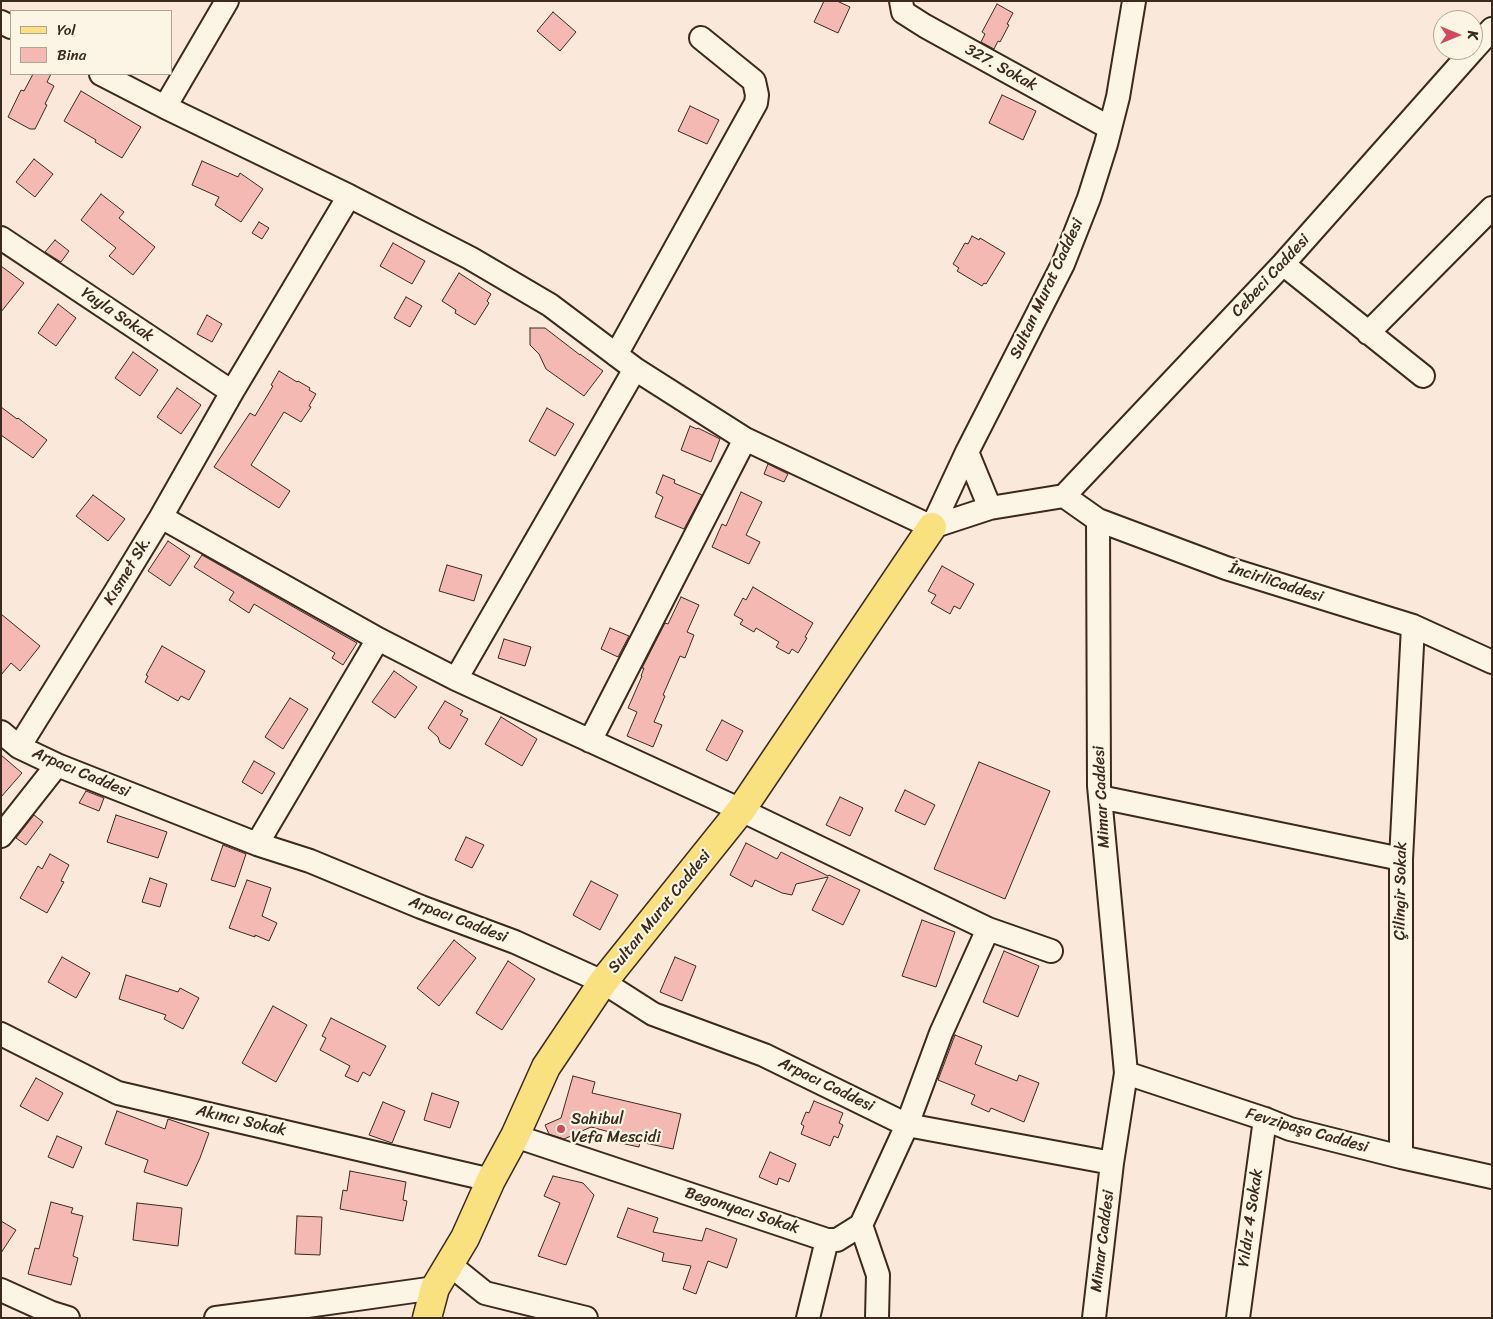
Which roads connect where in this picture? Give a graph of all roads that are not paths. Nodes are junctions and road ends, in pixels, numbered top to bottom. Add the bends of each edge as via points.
1 (227, 1) edge
2 (901, 1) edge
3 (1134, 1) edge
4 (1492, 28) edge
5 (701, 38) dead end
6 (1483, 38) edge
7 (1464, 60) edge
8 (102, 75) edge
9 (165, 107) junction
10 (1110, 128) junction
11 (349, 196) junction
12 (1492, 208) edge
13 (1, 238) edge
14 (1283, 264) junction
15 (1368, 333) junction
16 (616, 355) junction
17 (635, 369) junction
18 (1423, 376) dead end
19 (232, 392) junction
20 (745, 439) junction
21 (966, 452) junction
22 (1064, 496) junction
23 (990, 508) junction
24 (161, 517) junction
25 (1098, 520) junction
26 (932, 527) junction
27 (1414, 626) junction
28 (378, 639) junction
29 (1492, 662) edge
30 (456, 679) junction
31 (1, 732) edge
32 (590, 741) junction
33 (19, 747) junction
34 (57, 765) junction
35 (1100, 797) junction
36 (741, 810) junction
37 (1, 836) edge
38 (257, 844) junction
39 (1401, 859) junction
40 (988, 929) junction
41 (1051, 952) dead end
42 (603, 982) junction
43 (1, 1034) edge
44 (1126, 1073) junction
45 (1265, 1119) junction
46 (907, 1125) junction
47 (515, 1136) junction
48 (1401, 1157) junction
49 (1112, 1163) junction
50 (1492, 1177) edge
51 (491, 1180) junction
52 (861, 1225) junction
53 (828, 1240) junction
54 (449, 1264) junction
55 (435, 1288) junction
56 (1, 1290) edge
57 (293, 1313) edge
58 (68, 1318) edge
59 (216, 1318) edge
60 (427, 1318) edge
61 (586, 1318) edge
62 (808, 1318) edge
63 (877, 1318) edge
64 (1094, 1318) edge
65 (1238, 1318) edge

1 - 9 street
2 - 10 street, 327. Sokak via 903,12 925,26
3 - 10 street, Sultan Murat Caddesi
4 - 6 street, Cebeci Caddesi
5 - 16 street via 754,81 756,103
7 - 14 street, Cebeci Caddesi
8 - 9 street
9 - 11 street
10 - 21 street, Sultan Murat Caddesi via 1090,198 1063,264
11 - 16 street via 470,258 550,305
11 - 19 street, Kısmet Sk.
12 - 15 street
13 - 19 street, Yayla Sokak
14 - 15 street
14 - 22 street, Cebeci Caddesi
15 - 18 street
16 - 17 street
17 - 20 street
17 - 30 street
19 - 24 street, Kısmet Sk.
20 - 26 street
20 - 32 street
21 - 23 street
21 - 26 street, Sultan Murat Caddesi
22 - 23 street
22 - 25 street, İncirliCaddesi
23 - 26 street
24 - 28 street
24 - 33 street, Kısmet Sk.
25 - 27 street, İncirliCaddesi via 1226,568
25 - 35 street, Mimar Caddesi
26 - 36 main road, Sultan Murat Caddesi
27 - 29 street, İncirliCaddesi
27 - 39 street, Çilingir Sokak
28 - 30 street
28 - 38 street
30 - 32 street
31 - 33 street, Arpacı Caddesi
32 - 36 street
33 - 34 street, Arpacı Caddesi
34 - 37 street
34 - 38 street, Arpacı Caddesi
35 - 39 street
35 - 44 street, Mimar Caddesi
36 - 40 street
36 - 42 main road, Sultan Murat Caddesi
38 - 42 street, Arpacı Caddesi via 310,861 515,942
39 - 48 street, Çilingir Sokak
40 - 41 street
40 - 46 street via 941,1033
42 - 46 street, Arpacı Caddesi via 653,1014 764,1054
42 - 47 main road, Sultan Murat Caddesi via 546,1067
43 - 51 street, Akıncı Sokak via 118,1093
44 - 45 street, Fevzipaşa Caddesi
44 - 49 street, Mimar Caddesi
45 - 48 street, Fevzipaşa Caddesi via 1290,1129
45 - 65 street, Yıldız 4 Sokak
46 - 49 street, Arpacı Caddesi
46 - 52 street
47 - 51 main road, Sultan Murat Caddesi
47 - 53 street, Begonyacı Sokak
48 - 50 street, Fevzipaşa Caddesi
49 - 64 street, Mimar Caddesi
51 - 54 main road, Sultan Murat Caddesi via 465,1238
52 - 53 street via 837,1240
52 - 63 street via 878,1275
53 - 62 street
54 - 55 main road, Sultan Murat Caddesi
54 - 61 street via 485,1293
55 - 57 street
55 - 60 main road, Sultan Murat Caddesi
56 - 58 street
57 - 59 street

